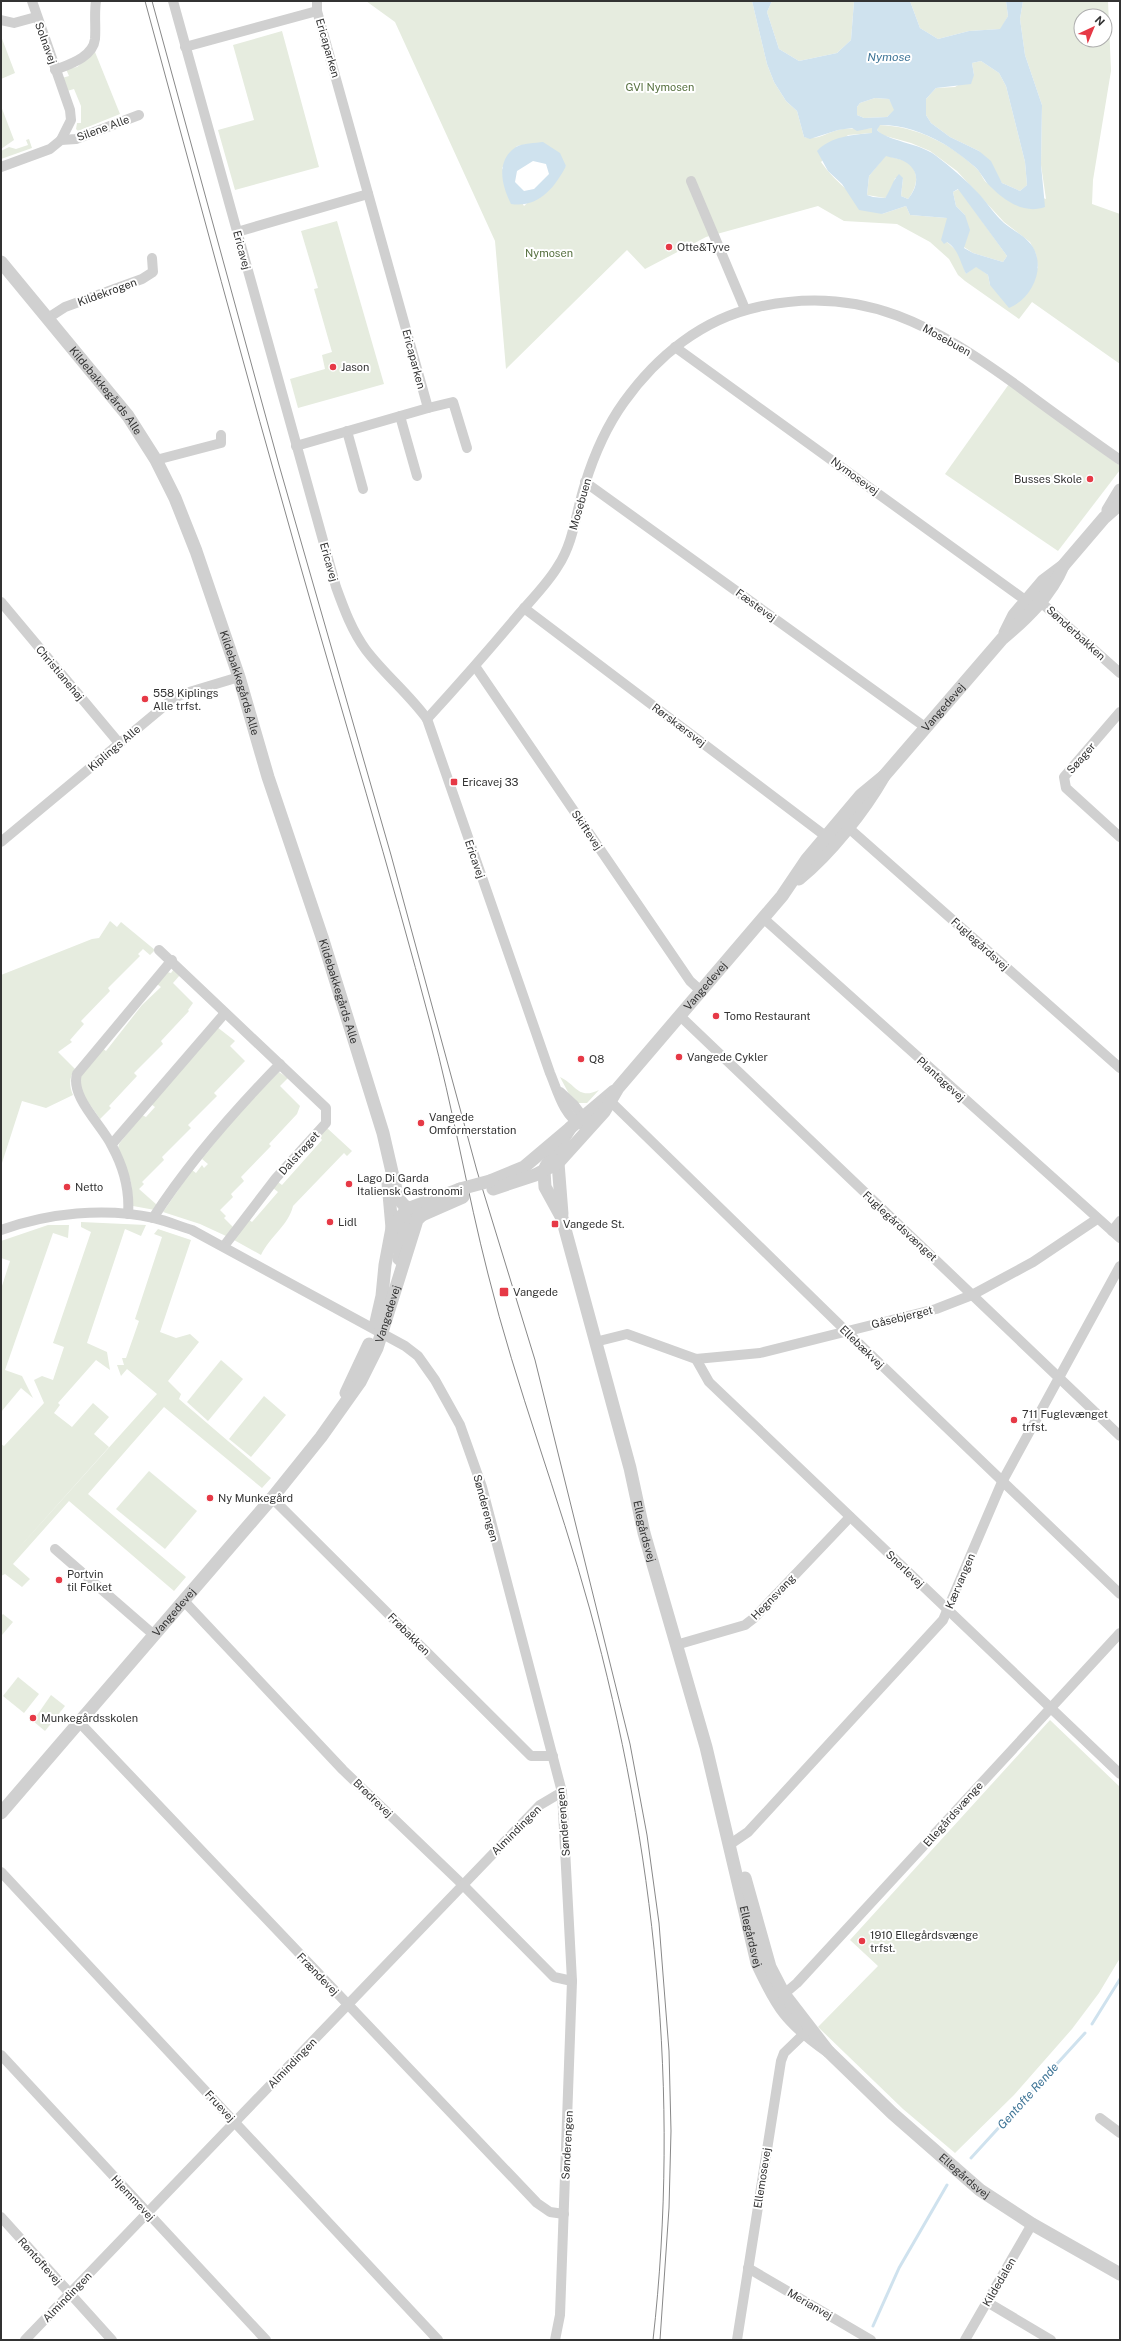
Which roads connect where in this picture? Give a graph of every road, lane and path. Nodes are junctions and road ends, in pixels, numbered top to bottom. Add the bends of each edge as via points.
1 (32, 1) edge
2 (96, 1) edge
3 (173, 1) edge
4 (317, 6) edge
5 (36, 17) junction
6 (1, 20) edge
7 (185, 47) junction
8 (55, 70) junction
9 (139, 115) dead end
10 (61, 140) junction
11 (1, 167) edge
12 (691, 181) dead end
13 (368, 194) junction
14 (237, 232) junction
15 (152, 258) dead end
16 (1, 262) edge
17 (745, 309) junction
18 (48, 318) junction
19 (675, 347) junction
20 (428, 408) junction
21 (400, 416) junction
22 (347, 431) junction
23 (221, 435) dead end
24 (296, 446) junction
25 (467, 448) dead end
26 (156, 460) junction
27 (1120, 460) edge
28 (417, 476) dead end
29 (585, 482) junction
30 (363, 489) dead end
31 (1120, 490) edge
32 (1120, 504) edge
33 (1104, 518) junction
34 (1033, 601) junction
35 (1, 602) edge
36 (524, 608) junction
37 (475, 666) junction
38 (1120, 673) edge
39 (239, 677) junction
40 (1120, 712) edge
41 (427, 719) junction
42 (926, 727) junction
43 (120, 743) junction
44 (844, 824) junction
45 (1120, 837) edge
46 (830, 839) junction
47 (1, 842) edge
48 (764, 918) junction
49 (159, 950) dead end
50 (172, 960) junction
51 (701, 991) junction
52 (225, 1013) junction
53 (680, 1016) junction
54 (280, 1064) junction
55 (1120, 1068) edge
56 (608, 1099) junction
57 (580, 1123) junction
58 (112, 1144) junction
59 (558, 1163) junction
60 (524, 1167) junction
61 (544, 1171) junction
62 (493, 1186) junction
63 (546, 1187) junction
64 (460, 1192) junction
65 (400, 1209) junction
66 (128, 1214) junction
67 (422, 1215) junction
68 (153, 1218) junction
69 (562, 1218) junction
70 (1097, 1219) junction
71 (1120, 1221) edge
72 (1, 1230) edge
73 (1112, 1231) junction
74 (1120, 1238) edge
75 (224, 1246) junction
76 (1120, 1266) edge
77 (393, 1294) junction
78 (972, 1295) junction
79 (846, 1331) junction
80 (378, 1332) junction
81 (596, 1342) junction
82 (696, 1358) junction
83 (1058, 1377) junction
84 (1120, 1436) edge
85 (1002, 1482) junction
86 (272, 1498) junction
87 (850, 1517) junction
88 (55, 1549) dead end
89 (1120, 1594) edge
90 (183, 1600) junction
91 (949, 1611) junction
92 (1120, 1633) edge
93 (154, 1635) junction
94 (676, 1645) junction
95 (1050, 1708) junction
96 (79, 1722) junction
97 (553, 1756) junction
98 (1120, 1774) edge
99 (562, 1792) junction
100 (1, 1813) edge
101 (729, 1845) junction
102 (1, 1872) edge
103 (463, 1885) junction
104 (572, 1981) junction
105 (784, 1994) junction
106 (348, 2005) junction
107 (807, 2031) junction
108 (1, 2055) edge
109 (1100, 2118) dead end
110 (235, 2122) junction
111 (1120, 2133) edge
112 (148, 2213) junction
113 (564, 2214) junction
114 (1, 2218) edge
115 (1032, 2224) junction
116 (748, 2268) junction
117 (1120, 2274) edge
118 (70, 2294) junction
119 (987, 2302) junction
120 (26, 2340) edge
121 (112, 2340) edge
122 (266, 2340) edge
123 (438, 2340) edge
124 (556, 2340) edge
125 (737, 2340) edge
126 (871, 2340) edge
127 (965, 2340) edge
128 (1051, 2340) edge

1 - 5 street, Solnavej
2 - 8 street, Solnavej via 95,40 79,61
3 - 7 street, Ericavej
4 - 7 street, Ericaparken
4 - 13 street, Ericaparken
5 - 6 street, Solnavej via 14,23
5 - 8 street, Solnavej
7 - 14 street, Ericavej
8 - 10 street, Solnavej via 70,110 70,120
9 - 10 street, Silene Alle via 76,139
10 - 11 street, Silene Alle via 50,148
12 - 17 street
13 - 14 street
13 - 20 street, Ericaparken
14 - 24 street, Ericavej
15 - 18 street, Kildekrogen via 153,272 142,279 65,307
16 - 18 street, Kildebakkegårds Alle
17 - 19 street, Mosebuen via 695,332
17 - 27 street, Mosebuen via 778,302 819,300 854,303 895,313 931,329 969,351
18 - 26 street, Kildebakkegårds Alle via 128,416
19 - 29 street, Mosebuen via 648,370 623,403 603,435
19 - 34 street, Nymosevej
20 - 21 street
20 - 25 street via 453,402
21 - 22 street
21 - 28 street
22 - 24 street
22 - 30 street
23 - 26 street via 220,443
24 - 41 street, Ericavej via 348,621 367,651
26 - 39 street, Kildebakkegårds Alle via 175,498 196,551
29 - 36 street, Mosebuen via 568,547 558,567
29 - 42 street, Fæstevej
31 - 33 street, Vangedevej
32 - 33 street, Vangedevej
33 - 34 street, Vangedevej via 1064,566 1052,587
34 - 38 street, Sønderbakken
34 - 42 street, Vangedevej via 1023,621 1002,638
35 - 43 street, Christianehøj
36 - 37 street, Mosebuen
36 - 46 street, Rørskærsvej
37 - 41 street, Mosebuen
37 - 51 street, Skiftevej via 690,981
39 - 43 street, Kiplings Alle via 180,695
39 - 65 street, Kildebakkegårds Alle via 268,777 322,937 388,1149
40 - 45 street, Søager via 1064,777 1066,788
41 - 57 street, Ericavej via 545,1058 566,1111
42 - 44 street, Vangedevej via 884,776 861,795
43 - 47 street, Kiplings Alle
44 - 46 street, Vangedevej
44 - 55 street, Fuglegårdsvej
46 - 48 street, Vangedevej via 807,859 792,884
48 - 51 street, Vangedevej
48 - 70 street, Plantagevej
49 - 50 street, Dalstrøget
50 - 52 street, Dalstrøget
50 - 58 street via 77,1074 74,1082 78,1093
51 - 53 street, Vangedevej
52 - 54 street, Dalstrøget
52 - 58 street
53 - 56 street, Vangedevej
53 - 78 street, Fuglegårdsvænget
54 - 68 street via 233,1114 170,1192
54 - 75 street, Dalstrøget via 326,1108 326,1123 276,1178
56 - 57 street, Vangedevej
56 - 79 street, Ellebækvej
57 - 59 street, Vangedevej
57 - 60 street, Vangedevej
57 - 61 street
58 - 66 street via 126,1181 129,1196
59 - 61 street, Vangedevej
59 - 69 street, Ellegårdsvej
60 - 61 street
60 - 62 street, Vangedevej
61 - 62 street, Vangedevej
61 - 63 street
61 - 69 street via 555,1188
62 - 63 street via 537,1183
62 - 64 street, Vangedevej, bridge
63 - 69 street, Ellegårdsvej
64 - 65 street, Vangedevej
64 - 67 street, Vangedevej
65 - 67 street
65 - 77 street
65 - 80 street, Vangedevej via 385,1265
66 - 68 street
66 - 72 street via 70,1214 22,1222
67 - 77 street, Vangedevej via 415,1226
68 - 75 street via 192,1230
69 - 81 street, Ellegårdsvej
70 - 73 street, Plantagevej
70 - 78 street, Gåsebjerget via 1033,1262
71 - 73 street
73 - 74 street, Plantagevej
75 - 80 street
76 - 83 street, Kærvangen
77 - 80 street, Vangedevej
78 - 79 street, Gåsebjerget via 936,1309
78 - 83 street, Fuglegårdsvænget
79 - 82 street, Gåsebjerget via 760,1353
79 - 85 street, Ellebækvej
80 - 86 street, Vangedevej via 341,1406
80 - 97 street, Sønderengen via 418,1356 435,1380 460,1426 482,1487
81 - 82 street, Gåsebjerget via 627,1334
81 - 94 street, Ellegårdsvej via 630,1468 644,1533
82 - 87 street, Snerlevej via 709,1382
83 - 84 street, Fuglegårdsvænget
83 - 85 street, Kærvangen
85 - 89 street, Ellebækvej
85 - 91 street, Kærvangen
86 - 90 street, Vangedevej
86 - 97 street, Frøbakken via 531,1756
87 - 91 street, Snerlevej
87 - 94 street, Hegnsvang via 745,1625
88 - 93 street
90 - 93 street, Vangedevej
90 - 103 street, Brødrevej via 343,1770
91 - 95 street, Snerlevej
91 - 101 street, Kærvangen via 748,1832
92 - 95 street, Ellegårdsvænge
93 - 96 street, Vangedevej
94 - 101 street, Ellegårdsvej via 706,1747
95 - 98 street, Snerlevej
95 - 105 street, Ellegårdsvænge via 797,1983
96 - 100 street, Vangedevej
96 - 106 street, Frændevej
97 - 99 street, Sønderengen
99 - 103 street, Almindingen via 540,1805
99 - 104 street, Sønderengen
101 - 105 street, Ellegårdsvej via 747,1882 770,1967
101 - 107 street, Ellegårdsvej via 757,1963 772,1995 786,2016
102 - 110 street, Fruevej
103 - 104 street, Brødrevej via 554,1978
103 - 106 street, Almindingen
104 - 113 street, Sønderengen
105 - 107 street, Ellegårdsvej
106 - 110 street, Almindingen
106 - 113 street, Frændevej via 538,2202 550,2212
107 - 115 street, Ellegårdsvej via 892,2112 980,2190
107 - 116 street, Ellemosevej via 784,2053 781,2061
108 - 112 street, Hjemmevej
109 - 111 street
110 - 112 street, Almindingen
110 - 123 street, Fruevej
112 - 118 street, Almindingen
112 - 122 street, Hjemmevej
113 - 124 street, Sønderengen via 560,2315
114 - 118 street, Røntoftevej
115 - 117 street, Ellegårdsvej
115 - 119 street, Kildedalen
116 - 125 street, Ellemosevej
116 - 126 street, Merianvej
118 - 120 street, Almindingen
118 - 121 street, Røntoftevej
119 - 127 street, Kildedalen
119 - 128 street

